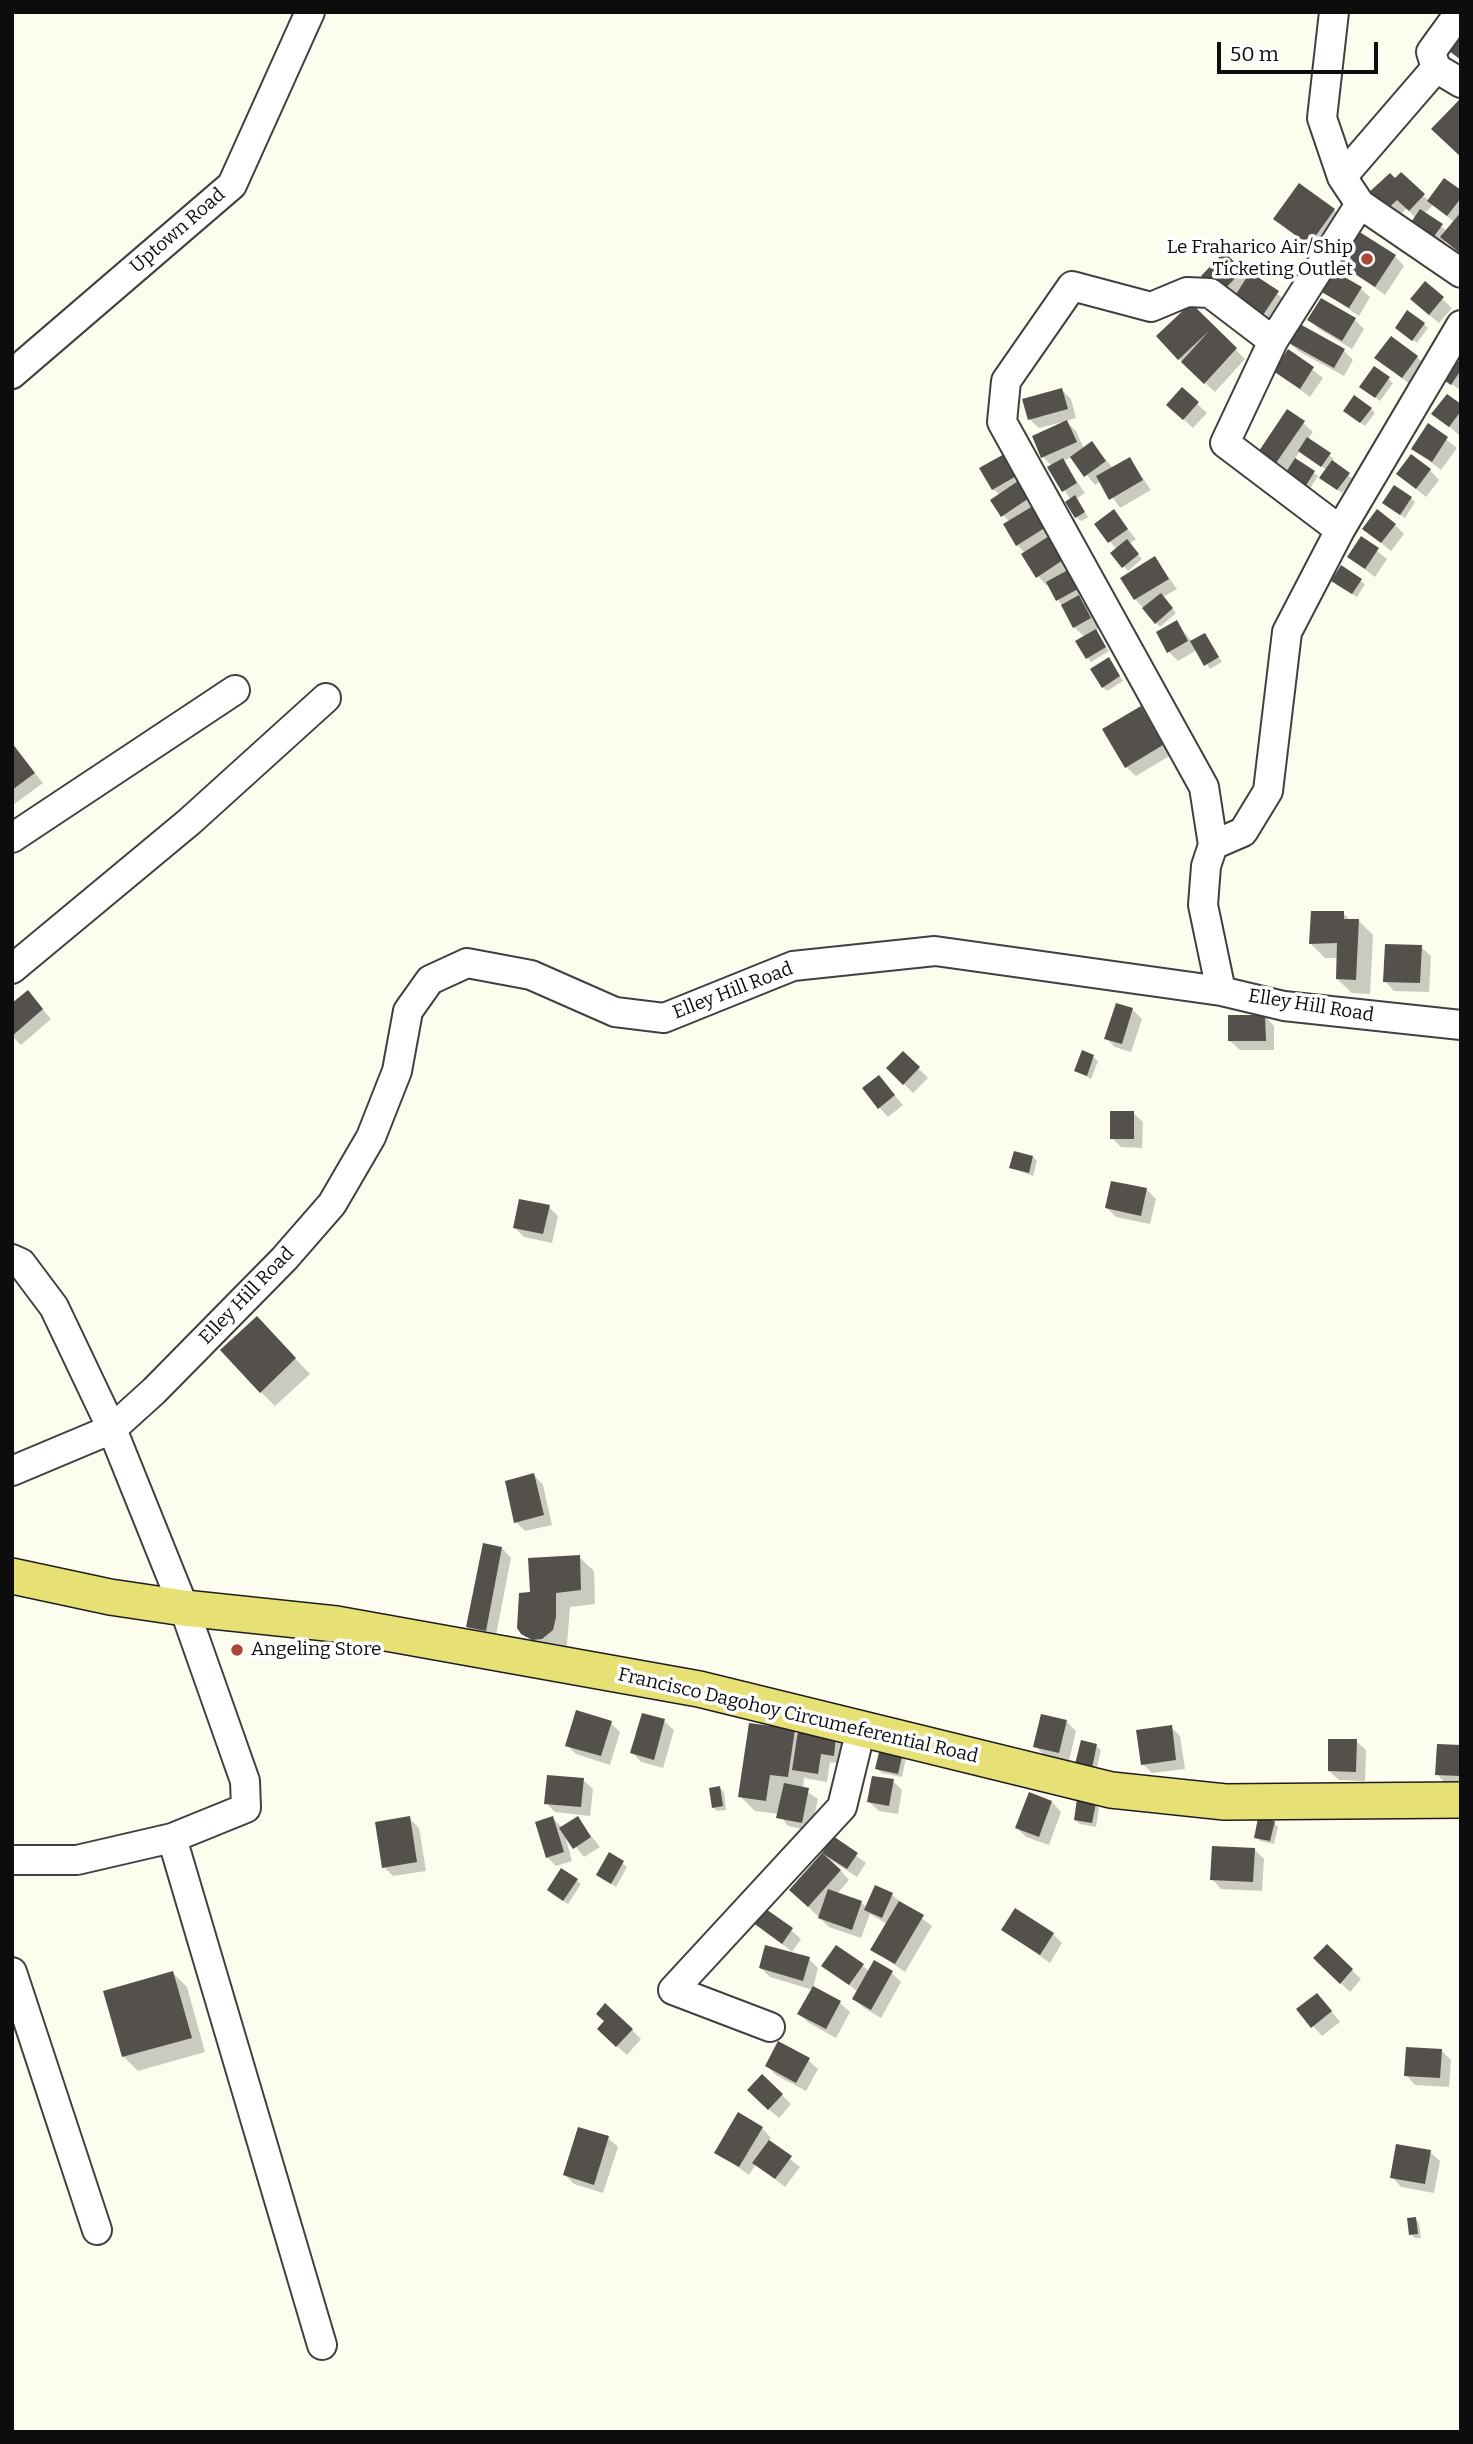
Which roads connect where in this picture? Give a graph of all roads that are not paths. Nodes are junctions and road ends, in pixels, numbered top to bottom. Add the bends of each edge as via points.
1 (310, 12) edge
2 (1334, 12) edge
3 (1460, 12) edge
4 (1436, 68) junction
5 (1461, 83) edge
6 (1342, 177) junction
7 (1360, 204) junction
8 (1461, 272) edge
9 (1461, 325) edge
10 (1273, 341) junction
11 (12, 374) edge
12 (1340, 530) junction
13 (235, 690) dead end
14 (326, 698) dead end
15 (12, 838) edge
16 (1213, 845) junction
17 (12, 969) edge
18 (1221, 991) junction
19 (1461, 1025) edge
20 (12, 1259) edge
21 (112, 1429) junction
22 (12, 1471) edge
23 (12, 1576) edge
24 (184, 1608) junction
25 (861, 1729) junction
26 (1461, 1800) edge
27 (172, 1838) junction
28 (12, 1860) edge
29 (12, 1972) edge
30 (770, 2027) dead end
31 (97, 2230) dead end
32 (323, 2345) dead end

1 - 11 street, Uptown Road via 232,185
2 - 6 street via 1322,118
3 - 4 street via 1431,52
4 - 5 street
4 - 6 street
6 - 7 street
7 - 8 street
7 - 10 street
9 - 12 street
10 - 12 street via 1225,443
10 - 16 street via 1210,293 1187,292 1151,307 1072,286 1006,381 1002,422 1204,787
12 - 16 street via 1287,632 1268,791 1243,832
13 - 15 street
14 - 17 street via 188,822
16 - 18 street via 1203,905
18 - 19 street, Elley Hill Road via 1283,1006
18 - 21 street, Elley Hill Road via 935,951 793,966 664,1018 615,1012 531,975 467,963 430,980 408,1011 397,1071 371,1137 332,1204 284,1259
20 - 21 street via 21,1263 54,1307
21 - 22 street, Elley Hill Road
21 - 24 street
23 - 24 main road, Francisco Dagohoy Circumeferential Road
24 - 25 main road, Francisco Dagohoy Circumeferential Road via 336,1624 492,1650 699,1689
24 - 27 street via 245,1781 246,1808
25 - 26 main road, Francisco Dagohoy Circumeferential Road via 1111,1790 1225,1802
25 - 30 street via 842,1807 673,1990
27 - 28 street via 77,1860
27 - 32 street
29 - 31 street

